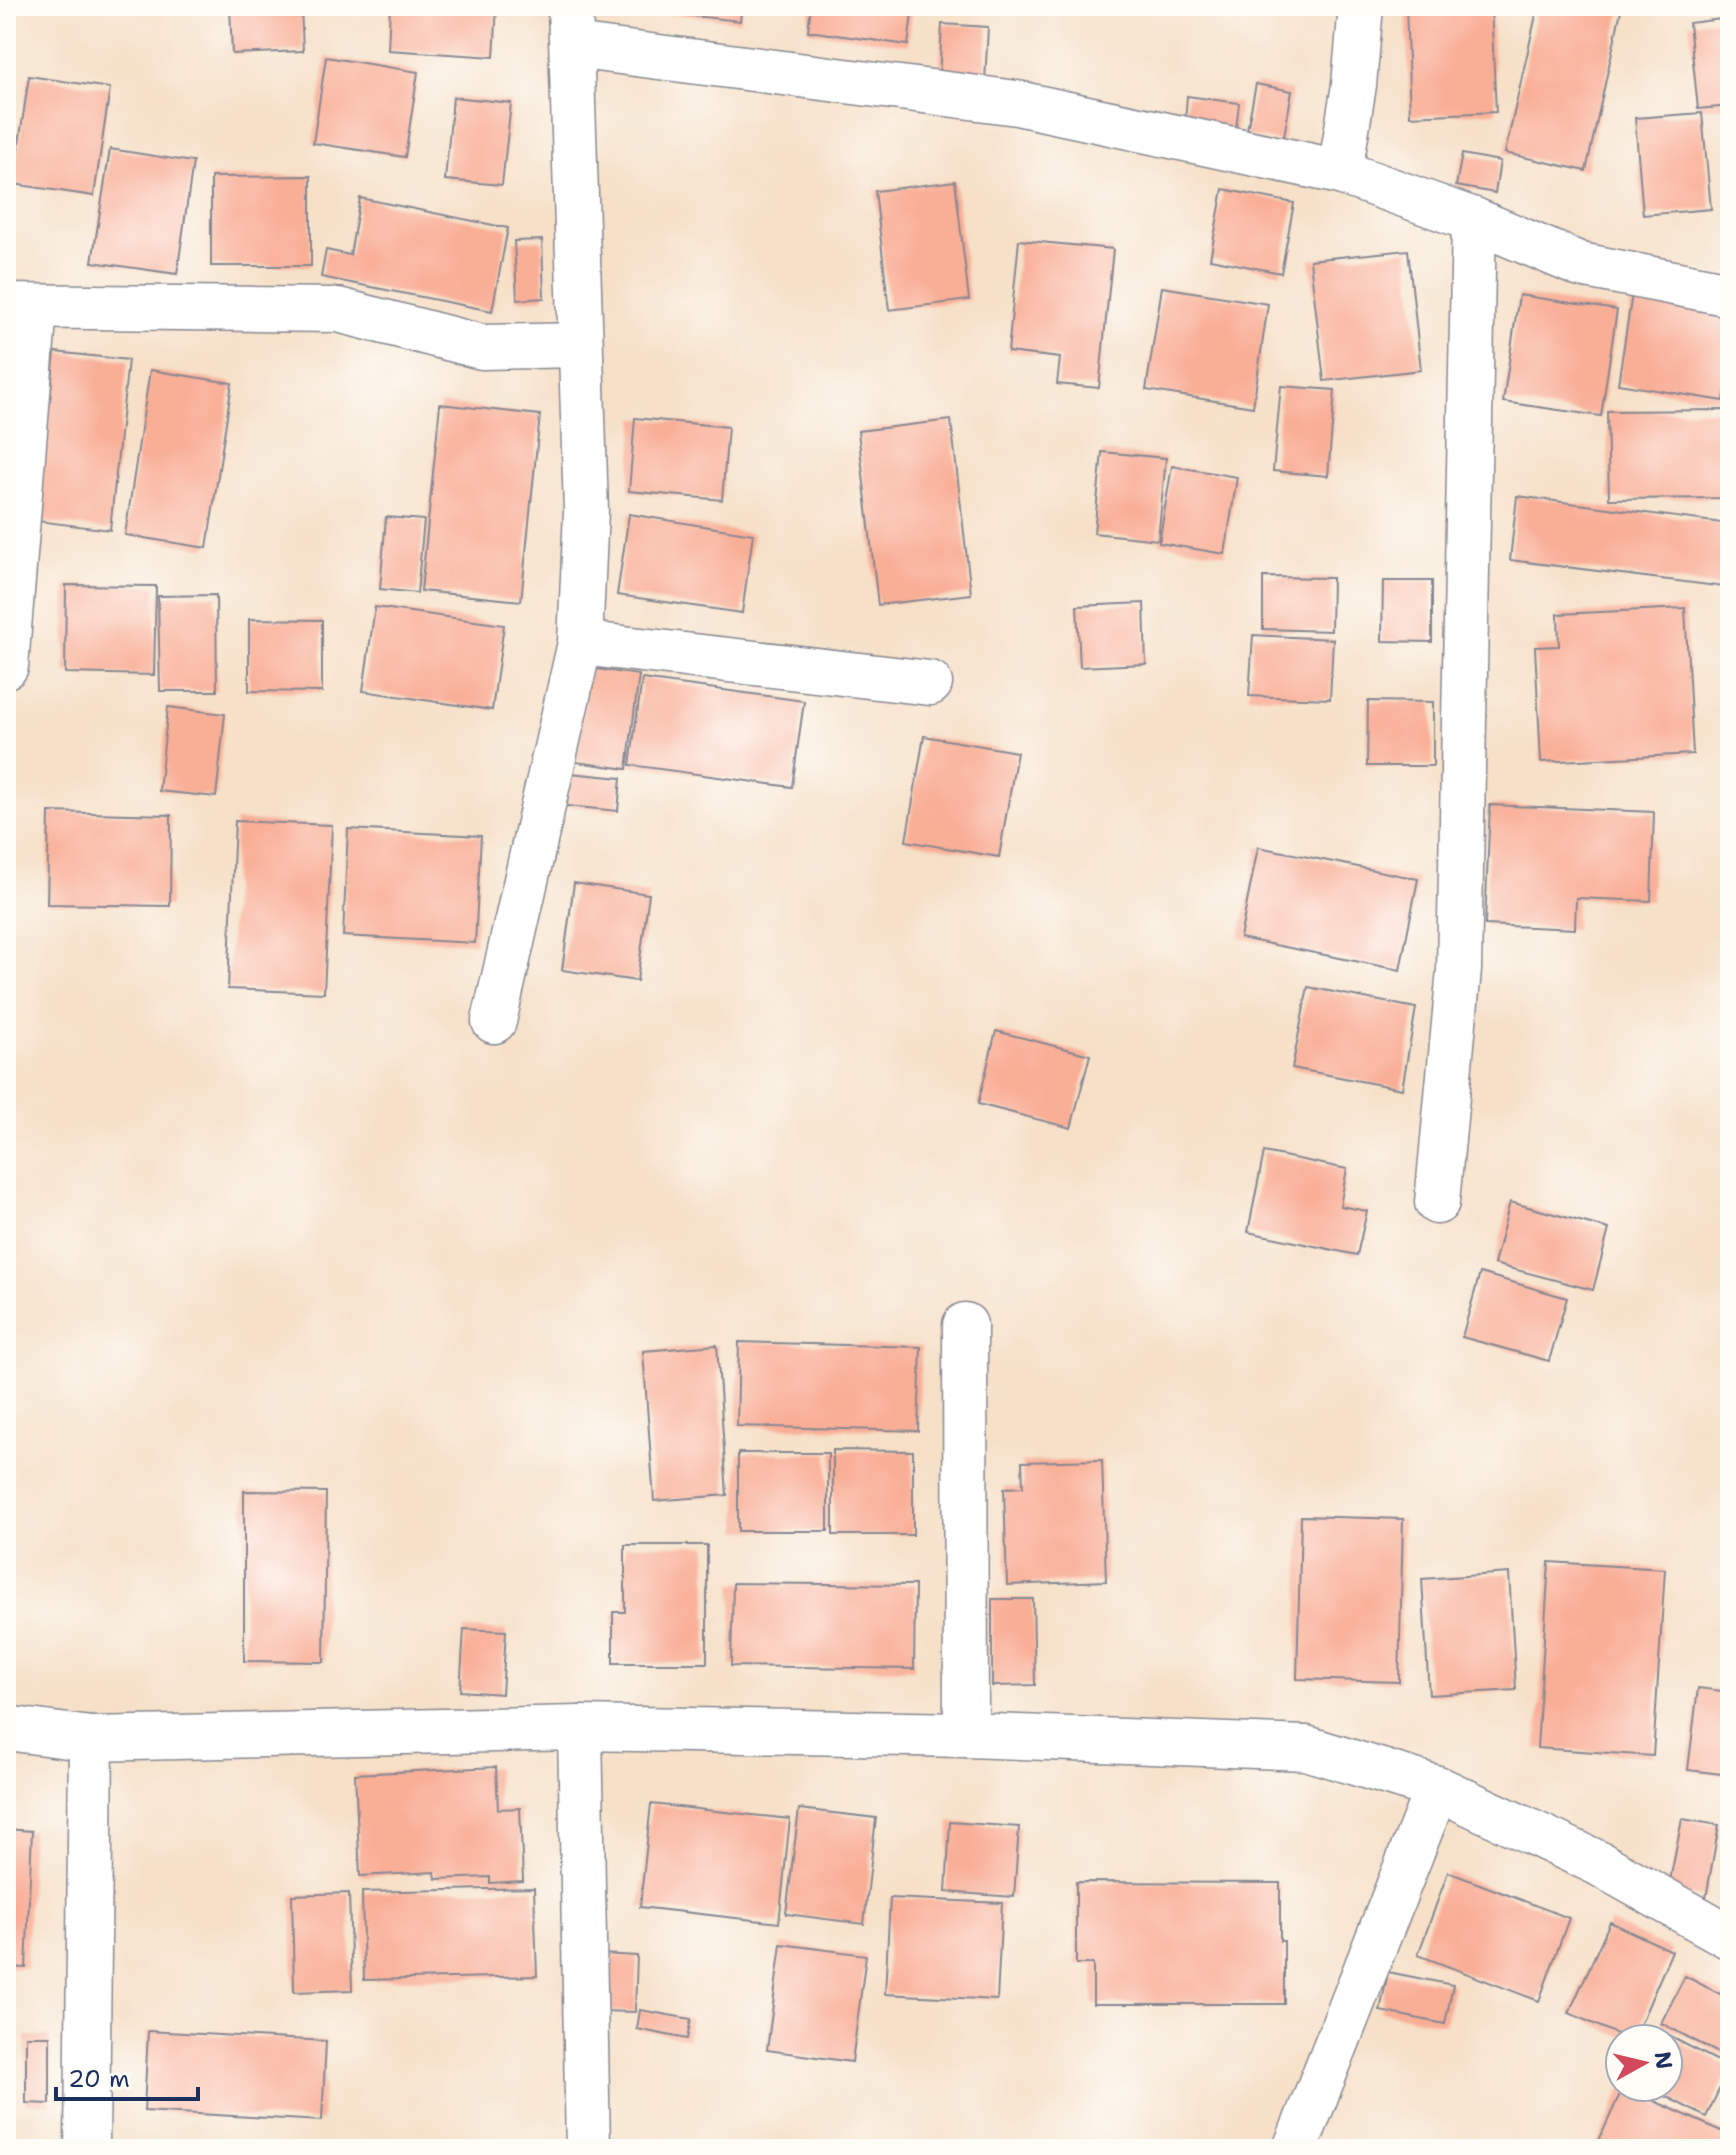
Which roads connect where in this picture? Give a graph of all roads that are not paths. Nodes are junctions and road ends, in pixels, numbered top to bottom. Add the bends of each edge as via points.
1 (1361, 6) edge
2 (571, 26) edge
3 (1340, 172) junction
4 (1474, 220) junction
5 (1730, 294) edge
6 (21, 307) edge
7 (580, 345) junction
8 (580, 643) junction
9 (6, 666) edge
10 (930, 683) dead end
11 (494, 1021) dead end
12 (1437, 1202) dead end
13 (965, 1325) dead end
14 (6, 1728) edge
15 (580, 1728) junction
16 (966, 1735) junction
17 (91, 1739) junction
18 (1437, 1788) junction
19 (1730, 1937) edge
20 (87, 2149) edge
21 (588, 2149) edge
22 (1295, 2149) edge

1 - 3 street
2 - 3 street via 1017,103
2 - 7 street
3 - 4 street
4 - 5 street via 1581,265
4 - 12 street via 1459,970
6 - 7 street via 338,310 482,347
6 - 9 street
7 - 8 street via 586,511
8 - 10 street
8 - 11 street
13 - 16 street
14 - 17 street
15 - 16 street
15 - 17 street
15 - 21 street
16 - 18 street via 1306,1748
17 - 20 street
18 - 19 street via 1598,1863
18 - 22 street

